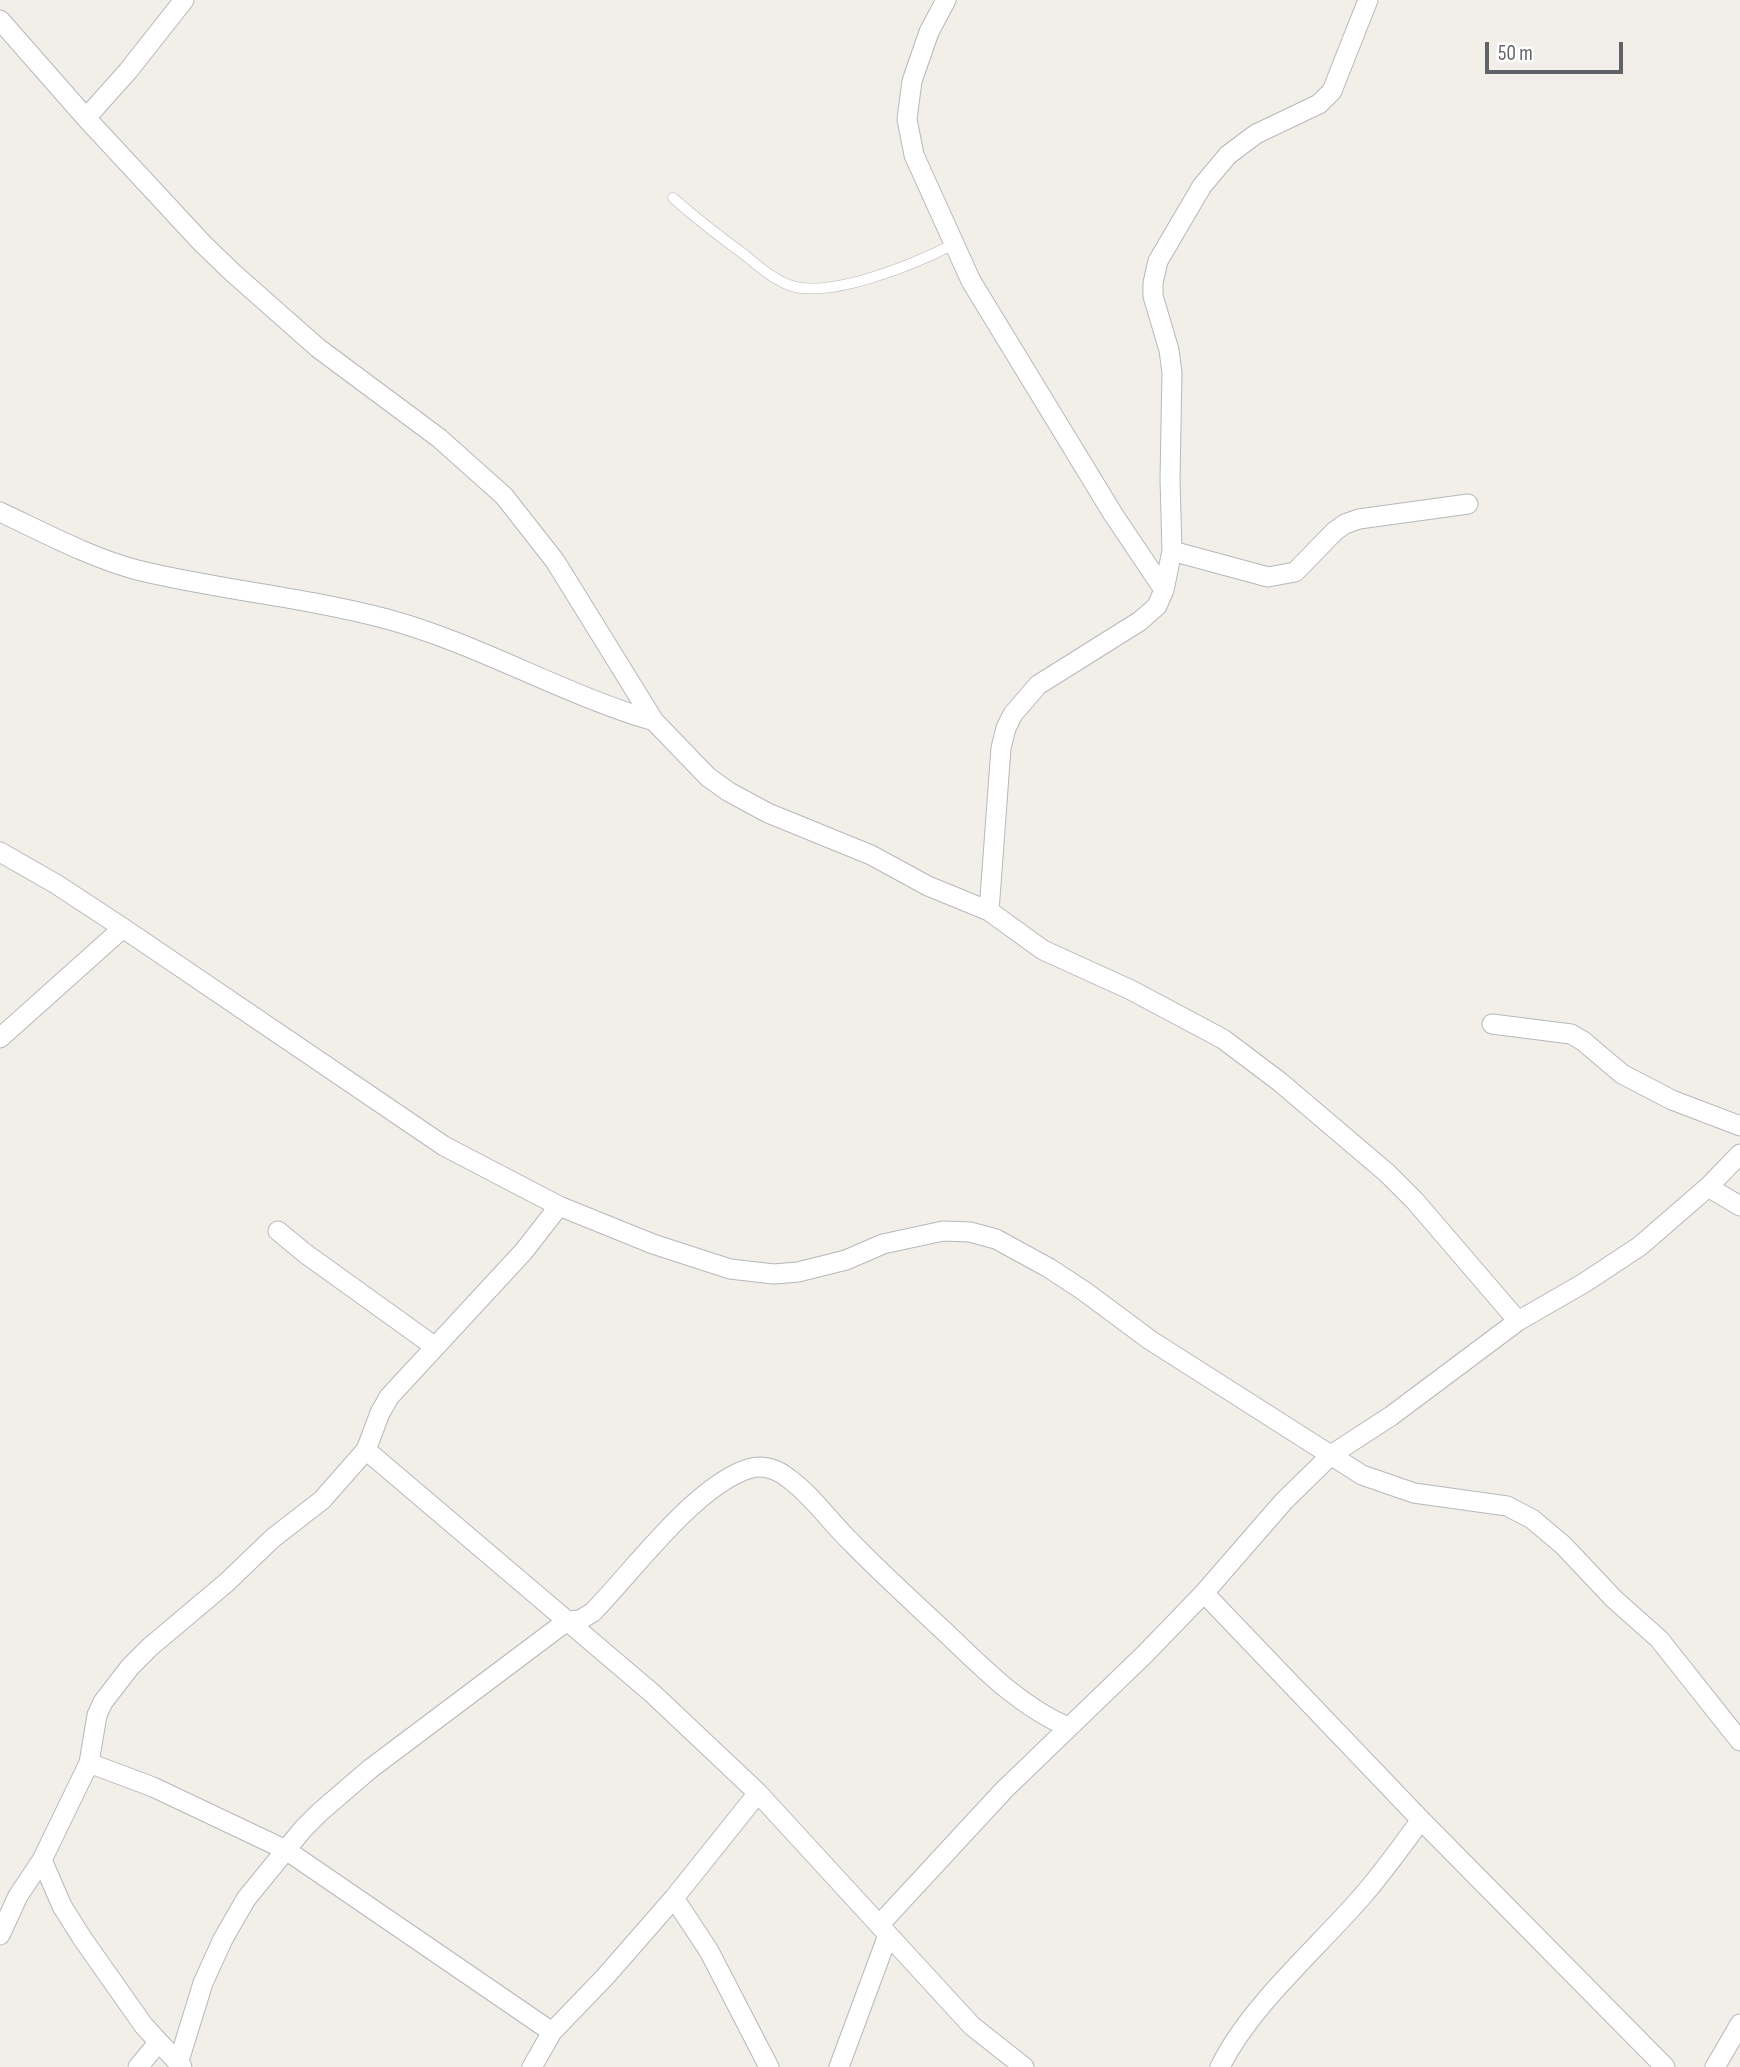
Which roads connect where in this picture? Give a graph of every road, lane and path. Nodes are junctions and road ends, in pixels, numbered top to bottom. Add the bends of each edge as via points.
1 (184, 0) edge
2 (946, 0) edge
3 (1368, 0) edge
4 (0, 20) edge
5 (86, 118) junction
6 (673, 198) dead end
7 (954, 244) junction
8 (1468, 504) dead end
9 (0, 512) edge
10 (1172, 551) junction
11 (1164, 590) junction
12 (654, 721) junction
13 (0, 852) edge
14 (989, 911) junction
15 (123, 928) junction
16 (1492, 1024) dead end
17 (0, 1038) edge
18 (1740, 1126) edge
19 (1740, 1154) edge
20 (1707, 1187) junction
21 (559, 1206) junction
22 (1740, 1206) edge
23 (278, 1231) dead end
24 (1518, 1321) junction
25 (434, 1346) junction
26 (366, 1450) junction
27 (1331, 1455) junction
28 (1204, 1593) junction
29 (567, 1621) junction
30 (1068, 1727) junction
31 (1740, 1741) edge
32 (89, 1763) junction
33 (758, 1793) junction
34 (1421, 1820) junction
35 (286, 1850) junction
36 (42, 1860) junction
37 (674, 1898) junction
38 (884, 1930) junction
39 (0, 1935) edge
40 (1740, 2024) edge
41 (552, 2032) junction
42 (158, 2043) junction
43 (180, 2065) edge
44 (138, 2067) edge
45 (532, 2067) edge
46 (769, 2067) edge
47 (839, 2067) edge
48 (1024, 2067) edge
49 (1220, 2067) edge
50 (1665, 2067) edge
51 (1715, 2067) edge

1 - 5 street
2 - 7 street via 916,69 907,119 914,155
3 - 10 street via 1332,91 1319,104 1256,134 1228,155 1202,186 1158,261 1153,296 1170,350 1172,373
4 - 5 street
5 - 12 street via 202,244 258,296 318,348 439,438 503,496 555,561
6 - 7 lane via 764,271 803,288 825,288 895,270
7 - 11 street via 1007,342
8 - 10 street via 1345,524 1295,572 1281,576 1268,577
9 - 12 street via 87,553 136,569 388,619 463,644 591,700
10 - 11 street
11 - 14 street via 1150,614 1038,685 1013,714 1001,748
12 - 14 street via 708,776 747,803
13 - 15 street
14 - 24 street via 1043,950 1189,1019 1256,1063 1387,1173
15 - 17 street
15 - 21 street via 444,1146
16 - 18 street via 1570,1034 1622,1074 1672,1100
19 - 20 street
20 - 22 street
20 - 24 street via 1615,1264
21 - 25 street via 524,1251
21 - 27 street via 653,1244 751,1273 798,1272 846,1260 883,1244 943,1231 970,1231 996,1239 1061,1276 1150,1340
23 - 25 street
24 - 27 street
25 - 26 street via 389,1397
26 - 29 street
26 - 32 street via 322,1500 130,1667 97,1715
27 - 28 street
27 - 31 street via 1362,1475 1396,1488 1486,1501 1532,1519 1659,1639
28 - 30 street
28 - 34 street
29 - 30 street via 593,1612 670,1528 730,1477 758,1467 771,1468 802,1490 851,1543 993,1677 1042,1716
29 - 33 street
29 - 35 street via 370,1769 320,1812
30 - 38 street via 1004,1790
32 - 35 street via 153,1787
32 - 36 street
33 - 37 street
33 - 38 street
34 - 49 street via 1366,1892 1264,2003
34 - 50 street
35 - 41 street
35 - 43 street via 246,1899 223,1940 203,1983
36 - 39 street
36 - 42 street via 75,1928
37 - 41 street
37 - 46 street via 709,1951
38 - 47 street
38 - 48 street via 972,2026
40 - 51 street
41 - 45 street
42 - 43 street
42 - 44 street

